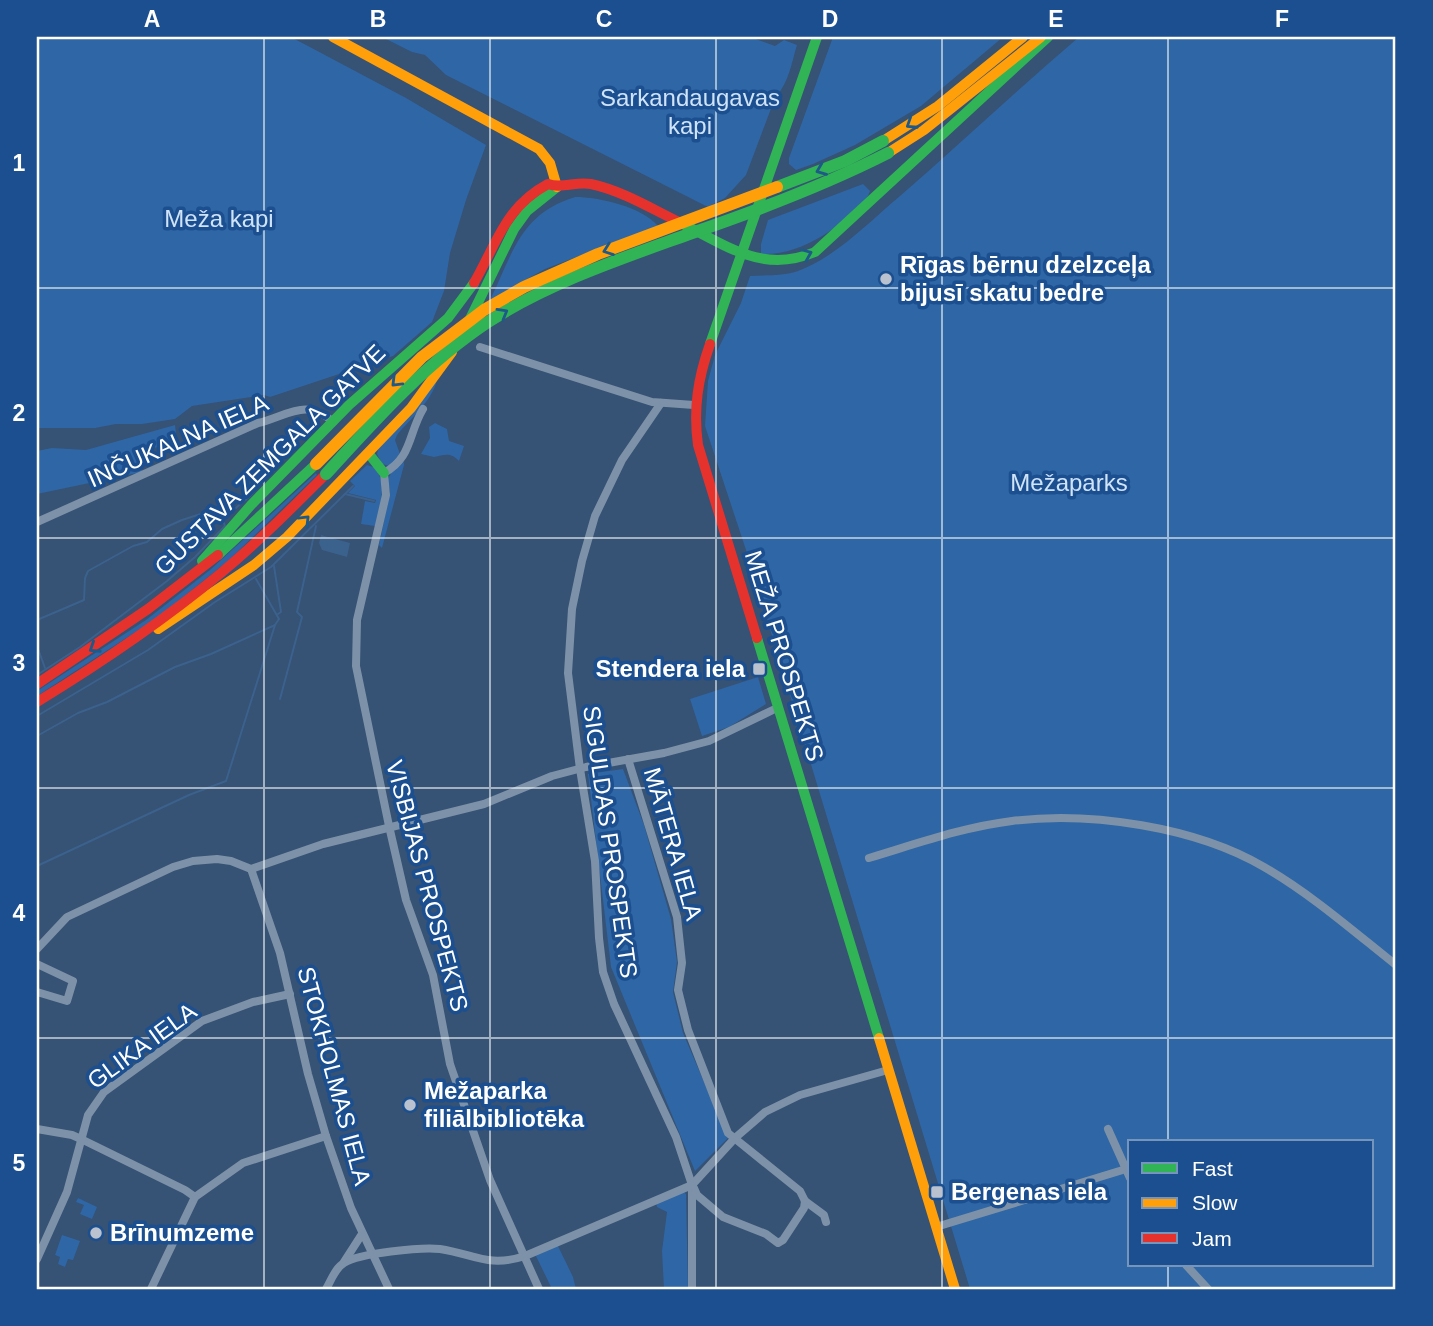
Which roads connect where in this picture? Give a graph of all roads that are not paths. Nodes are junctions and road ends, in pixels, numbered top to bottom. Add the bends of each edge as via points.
1 (333, 37) edge
2 (817, 37) edge
3 (1023, 37) edge
4 (1041, 37) edge
5 (1048, 37) edge
6 (885, 147) junction
7 (557, 187) junction
8 (743, 252) junction
9 (416, 345) junction
10 (480, 347) dead end
11 (443, 365) junction
12 (661, 403) junction
13 (694, 405) junction
14 (423, 409) dead end
15 (333, 422) junction
16 (369, 454) junction
17 (384, 473) junction
18 (37, 522) edge
19 (150, 609) junction
20 (113, 654) junction
21 (37, 684) edge
22 (37, 702) edge
23 (777, 708) junction
24 (628, 759) junction
25 (580, 769) junction
26 (388, 826) junction
27 (869, 858) dead end
28 (251, 869) junction
29 (37, 949) edge
30 (37, 964) edge
31 (1396, 965) edge
32 (37, 992) edge
33 (290, 994) junction
34 (888, 1070) junction
35 (37, 1129) edge
36 (1108, 1129) dead end
37 (326, 1136) junction
38 (735, 1138) junction
39 (81, 1139) junction
40 (1126, 1169) junction
41 (1128, 1174) edge
42 (692, 1185) junction
43 (195, 1197) junction
44 (806, 1201) junction
45 (826, 1222) dead end
46 (936, 1227) junction
47 (362, 1234) junction
48 (371, 1254) junction
49 (525, 1256) junction
50 (37, 1259) edge
51 (344, 1262) junction
52 (1187, 1266) edge
53 (151, 1289) edge
54 (326, 1289) edge
55 (389, 1289) edge
56 (539, 1289) edge
57 (692, 1289) edge
58 (955, 1289) edge
59 (1209, 1289) edge

1 - 7 street via 539,149 549,161
2 - 8 street, MEŽA PROSPEKTS
3 -> 6 street, GUSTAVA ZEMGALA GATVE
4 - 6 street, GUSTAVA ZEMGALA GATVE via 924,131
8 -> 5 street via 770,261 801,258 815,251
6 -> 19 street, GUSTAVA ZEMGALA GATVE, bridge via 598,254 484,310 422,357 236,541
20 -> 6 street, GUSTAVA ZEMGALA GATVE, bridge via 223,571 430,367 470,334 582,274 824,184
7 - 8 street via 587,183 614,190
7 - 9 street, GUSTAVA ZEMGALA GATVE via 544,185 519,204 500,230 470,291 447,319
7 - 11 street, GUSTAVA ZEMGALA GATVE via 527,211 514,229
8 - 13 street, MEŽA PROSPEKTS via 703,364
9 - 11 street via 436,350
9 - 15 street, GUSTAVA ZEMGALA GATVE
10 - 12 street
11 - 16 street, GUSTAVA ZEMGALA GATVE
12 - 13 street
12 - 25 street, SIGULDAS PROSPEKTS via 609,484 582,561 571,619 568,673
13 - 23 street, MEŽA PROSPEKTS via 698,445
14 - 17 street via 403,457
15 - 18 street, INČUKALNA IELA via 314,409 292,411
15 - 19 street, GUSTAVA ZEMGALA GATVE via 214,549
16 - 17 street
20 -> 16 street, GUSTAVA ZEMGALA GATVE via 131,648 262,559
17 - 26 street, VISBIJAS PROSPEKTS via 386,495 357,620 356,666
19 -> 21 street, GUSTAVA ZEMGALA GATVE
20 - 22 street, GUSTAVA ZEMGALA GATVE
23 - 24 street via 709,741
23 - 34 street, MEŽA PROSPEKTS
24 - 25 street
24 - 38 street, MĀTERA IELA via 677,917 682,963 678,990 688,1030 729,1133
25 - 26 street via 484,804
25 - 42 street, SIGULDAS PROSPEKTS via 595,861 603,972 676,1137
26 - 28 street
26 - 49 street, VISBIJAS PROSPEKTS via 406,900 433,975 450,1064 490,1180
27 - 31 street via 1014,820 1145,825 1212,842 1262,866 1310,897
28 - 29 street via 217,859 173,867 66,917
28 - 33 street, STOKHOLMAS IELA
30 - 32 street via 73,981 66,1001
33 - 37 street, STOKHOLMAS IELA
33 - 39 street, GLIKA IELA via 202,1021 104,1091 92,1105
34 - 38 street via 800,1095 765,1112
34 - 46 street, MEŽA PROSPEKTS
35 - 39 street
36 - 40 street
37 - 43 street via 243,1163
37 - 47 street, STOKHOLMAS IELA
38 - 42 street
38 - 44 street
39 - 43 street
39 - 50 street, GLIKA IELA via 67,1192
40 - 41 street
40 - 46 street
42 - 44 street via 696,1195 723,1217 778,1242
42 - 49 street
42 - 57 street, SIGULDAS PROSPEKTS
43 - 53 street
44 - 45 street
46 - 58 street, MEŽA PROSPEKTS
47 - 48 street, STOKHOLMAS IELA
47 - 51 street
48 - 49 street via 436,1248 489,1261
48 - 51 street
48 - 55 street, STOKHOLMAS IELA
49 - 56 street, VISBIJAS PROSPEKTS
51 - 54 street
52 - 59 street

